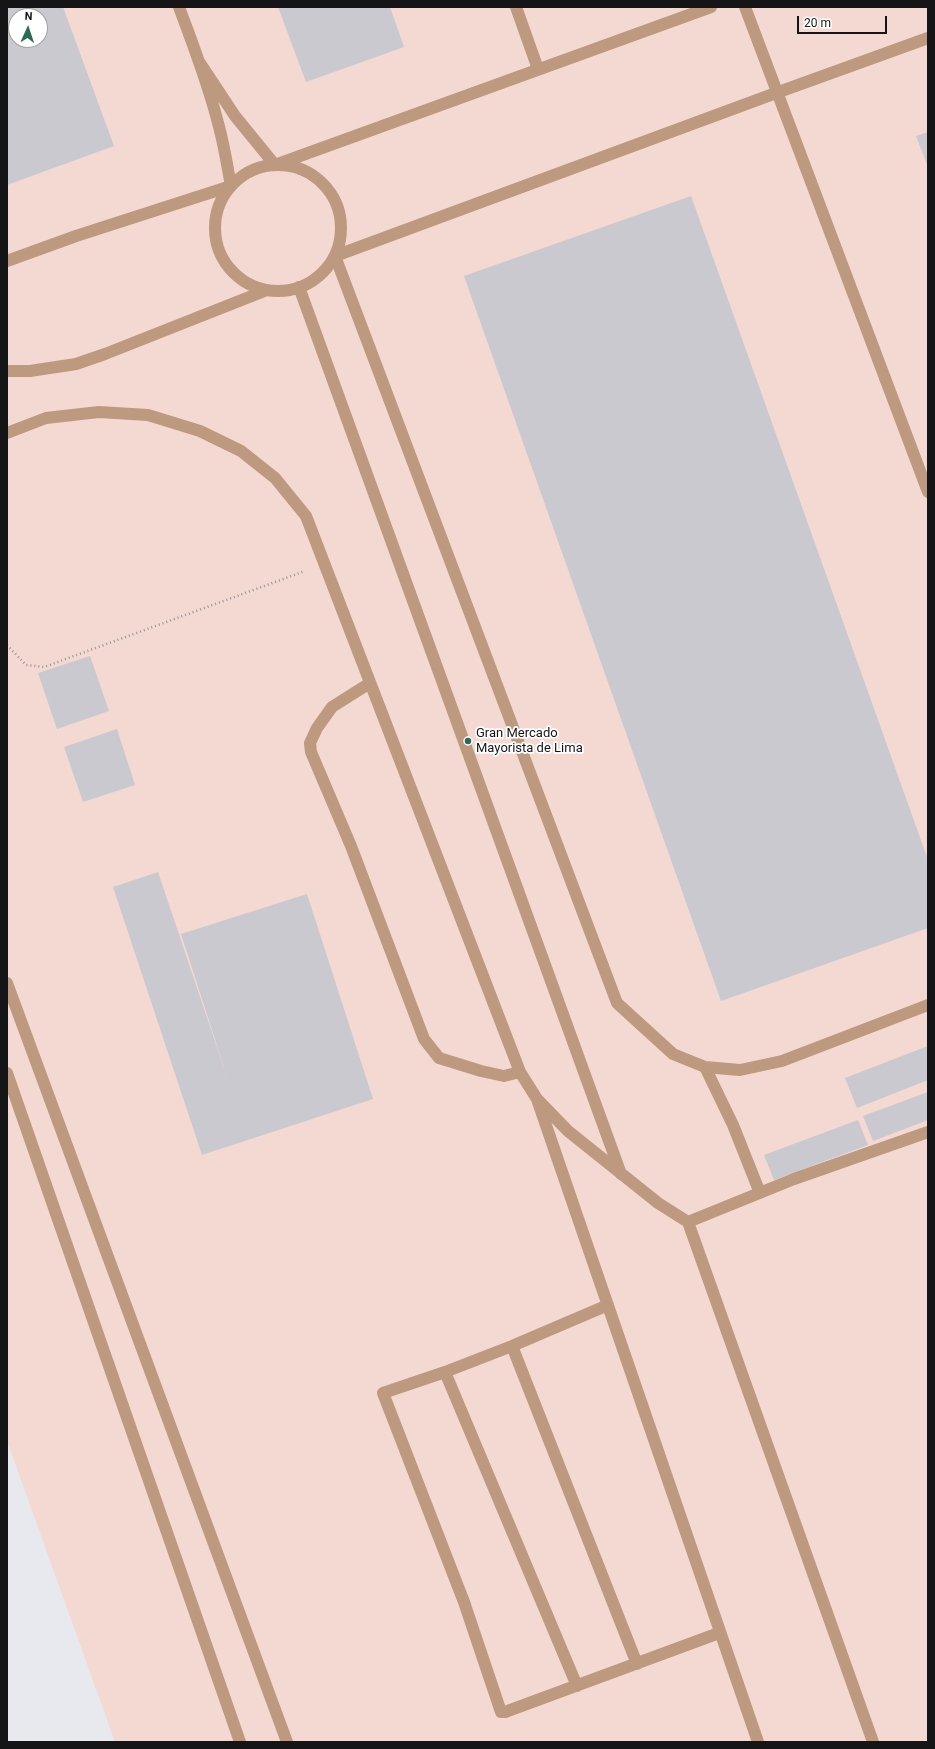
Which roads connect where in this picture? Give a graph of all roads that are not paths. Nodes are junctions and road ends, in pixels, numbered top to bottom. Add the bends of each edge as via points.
1 (179, 7) edge
2 (516, 7) edge
3 (711, 7) edge
4 (745, 7) edge
5 (928, 38) edge
6 (200, 63) junction
7 (538, 69) junction
8 (776, 92) junction
9 (275, 165) junction
10 (231, 186) junction
11 (335, 256) junction
12 (7, 261) edge
13 (299, 288) junction
14 (266, 290) junction
15 (7, 371) edge
16 (7, 434) edge
17 (928, 492) edge
18 (370, 683) junction
19 (7, 983) edge
20 (928, 1005) edge
21 (705, 1067) junction
22 (7, 1072) edge
23 (520, 1072) junction
24 (537, 1099) junction
25 (928, 1132) edge
26 (621, 1174) junction
27 (760, 1193) junction
28 (688, 1222) junction
29 (608, 1305) junction
30 (512, 1346) junction
31 (445, 1372) junction
32 (719, 1633) junction
33 (637, 1664) junction
34 (577, 1686) junction
35 (240, 1742) edge
36 (287, 1742) edge
37 (758, 1742) edge
38 (873, 1742) edge

1 - 6 lane
2 - 7 lane
3 - 7 lane
4 - 8 lane
5 - 8 lane
6 - 9 lane via 235,116
6 - 10 lane via 219,124
7 - 9 lane
8 - 11 lane
8 - 17 lane
9 - 10 lane via 250,171
9 - 11 lane via 307,171 331,193 342,224
10 - 12 lane
10 - 14 lane via 222,198 217,212 216,241 221,255 240,278 252,286
11 - 13 lane via 314,280
11 - 21 lane via 617,1003 673,1054
13 - 14 lane via 283,291
13 - 26 lane
14 - 15 lane via 76,364 30,371
16 - 18 lane via 46,418 99,412 148,415 200,431 241,451 275,478 306,516
18 - 23 lane
18 - 23 lane via 332,707 310,742 311,752 351,846 424,1040 439,1058 481,1072 504,1076
19 - 36 lane
20 - 21 lane via 782,1061 740,1070
21 - 27 lane via 733,1125
22 - 35 lane
23 - 24 lane
24 - 26 lane via 568,1131
24 - 29 lane
25 - 27 lane
26 - 28 lane via 658,1203
27 - 28 lane
28 - 38 lane
29 - 30 lane
29 - 32 lane
30 - 31 lane
30 - 33 lane
31 - 34 lane
31 - 34 lane via 383,1393 464,1602 498,1708 505,1712
32 - 33 lane
32 - 37 lane
33 - 34 lane

